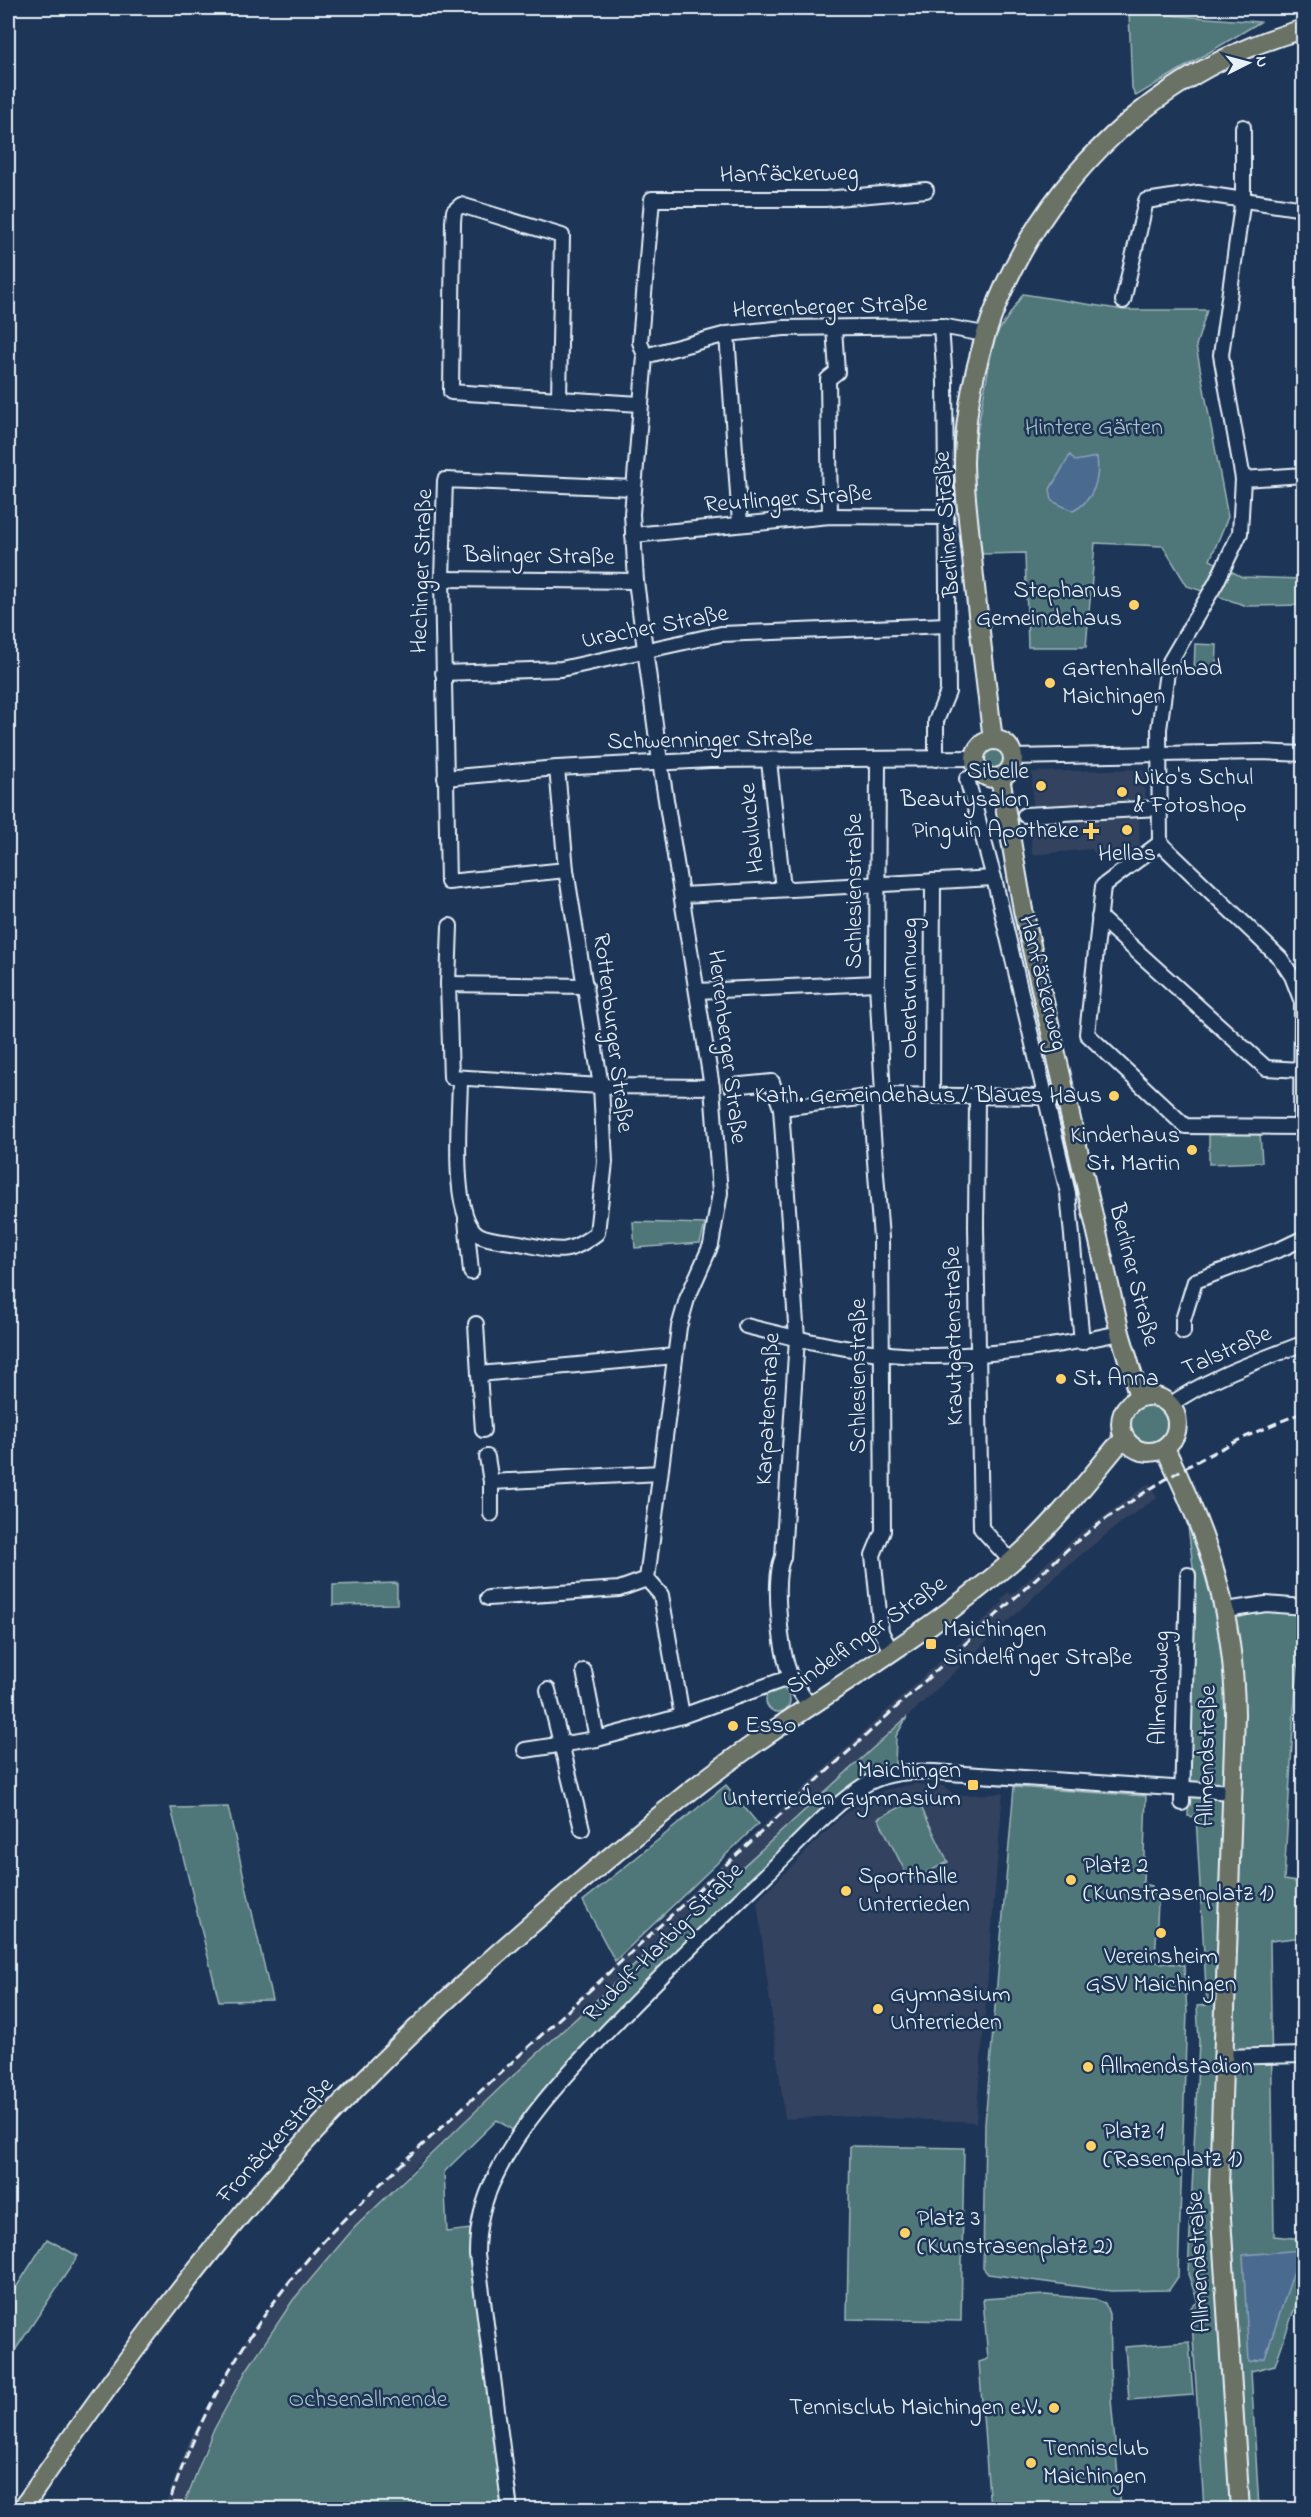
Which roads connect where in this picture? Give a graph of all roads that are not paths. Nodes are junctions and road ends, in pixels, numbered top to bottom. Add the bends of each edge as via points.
1 (1304, 30) edge
2 (1243, 127) dead end
3 (926, 190) dead end
4 (1243, 198) junction
5 (652, 199) joint
6 (1304, 209) edge
7 (1122, 301) dead end
8 (941, 326) junction
9 (834, 328) junction
10 (727, 334) junction
11 (984, 334) junction
12 (645, 356) junction
13 (559, 399) junction
14 (640, 404) junction
15 (1304, 475) edge
16 (1243, 479) junction
17 (634, 488) junction
18 (830, 516) junction
19 (946, 517) junction
20 (740, 523) junction
21 (633, 535) junction
22 (442, 579) junction
23 (636, 581) junction
24 (947, 625) junction
25 (646, 651) junction
26 (443, 673) junction
27 (993, 740) junction
28 (1159, 754) junction
29 (1304, 754) edge
30 (1013, 757) junction
31 (975, 758) junction
32 (936, 759) junction
33 (878, 760) junction
34 (769, 761) junction
35 (660, 762) junction
36 (557, 768) junction
37 (1000, 777) junction
38 (445, 778) junction
39 (967, 779) dead end
40 (1160, 808) junction
41 (1025, 815) dead end
42 (1160, 843) junction
43 (566, 870) junction
44 (994, 878) junction
45 (933, 881) junction
46 (877, 885) junction
47 (783, 889) junction
48 (682, 895) junction
49 (1099, 917) junction
50 (450, 926) dead end
51 (877, 983) junction
52 (448, 984) junction
53 (586, 986) junction
54 (697, 990) junction
55 (1301, 1070) junction
56 (456, 1078) junction
57 (601, 1086) junction
58 (731, 1086) dead end
59 (712, 1087) junction
60 (877, 1096) junction
61 (932, 1096) junction
62 (1066, 1096) junction
63 (977, 1098) junction
64 (1047, 1098) junction
65 (780, 1108) junction
66 (1302, 1127) edge
67 (466, 1220) junction
68 (1304, 1238) edge
69 (471, 1272) dead end
70 (476, 1324) dead end
71 (746, 1326) dead end
72 (1182, 1332) dead end
73 (1120, 1334) junction
74 (797, 1338) junction
75 (1082, 1342) junction
76 (1304, 1343) edge
77 (881, 1353) junction
78 (979, 1355) junction
79 (675, 1356) junction
80 (479, 1374) junction
81 (1139, 1397) junction
82 (1170, 1405) junction
83 (483, 1430) dead end
84 (1125, 1439) junction
85 (1165, 1448) junction
86 (487, 1457) dead end
87 (660, 1473) junction
88 (491, 1482) junction
89 (491, 1514) dead end
90 (1012, 1562) junction
91 (1188, 1575) dead end
92 (647, 1579) junction
93 (488, 1598) dead end
94 (1304, 1607) edge
95 (1226, 1610) junction
96 (891, 1651) junction
97 (584, 1671) dead end
98 (791, 1677) junction
99 (548, 1690) dead end
100 (809, 1705) junction
101 (682, 1716) junction
102 (597, 1739) junction
103 (560, 1745) junction
104 (525, 1750) dead end
105 (1180, 1788) junction
106 (1232, 1792) junction
107 (1182, 1803) dead end
108 (582, 1829) dead end
109 (618, 1850) joint
110 (1304, 2055) edge
111 (1223, 2057) junction
112 (21, 2510) edge
113 (510, 2510) edge
114 (1239, 2510) edge

1 - 11 main road, Berliner Straße via 1256,45 1197,74 1172,88 1109,139 1065,186 1025,244
2 - 4 street
3 - 5 street, Hanfäckerweg via 825,199
4 - 6 street
4 - 7 street via 1198,193 1146,201
4 - 16 street via 1221,355
5 - 12 street, Herrenberger Straße via 640,342
8 - 9 street, Herrenberger Straße
8 - 11 street, Herrenberger Straße
8 - 19 street
9 - 10 street, Herrenberger Straße
9 - 18 street via 837,372 828,379
10 - 12 street, Herrenberger Straße
10 - 20 street
11 - 27 main road, Berliner Straße via 976,365 964,462
12 - 14 street, Herrenberger Straße
13 - 13 street via 451,392 454,211 461,205 562,236
13 - 14 street
14 - 17 street, Herrenberger Straße
15 - 16 street
16 - 28 street via 1240,533 1168,665
17 - 21 street, Herrenberger Straße
17 - 22 street, Hechinger Straße via 445,480
18 - 19 street, Reutlinger Straße
18 - 20 street, Reutlinger Straße
19 - 24 street
20 - 21 street, Reutlinger Straße
21 - 23 street, Herrenberger Straße
22 - 23 street, Balinger Straße
22 - 26 street, Hechinger Straße
23 - 25 street, Herrenberger Straße
24 - 25 street, Uracher Straße via 721,634
24 - 32 street via 948,692 936,721
25 - 26 street, Uracher Straße via 561,669
25 - 35 street, Herrenberger Straße
26 - 38 street, Hechinger Straße
27 - 30 main road via 1004,743
27 - 31 main road via 981,746
28 - 29 street
28 - 30 street
28 - 40 street
30 - 37 main road via 1008,772
31 - 32 street, Schwenninger Straße
31 - 37 main road via 982,774
32 - 33 street, Schwenninger Straße
33 - 34 street, Schwenninger Straße
33 - 46 street, Schlesienstraße
34 - 35 street, Schwenninger Straße
34 - 47 street, Haulucke
35 - 36 street, Schwenninger Straße
35 - 48 street, Herrenberger Straße
36 - 38 street, Schwenninger Straße
36 - 43 street, Rottenburger Straße
37 - 62 main road, Berliner Straße via 1023,910
38 - 43 street, Hechinger Straße via 448,882
39 - 44 street, Hanfäckerweg
40 - 41 street
40 - 42 street
42 - 49 street via 1103,886
42 - 55 street via 1280,958 1292,976 1302,1002
43 - 53 street, Rottenburger Straße
44 - 45 street, Haulucke
44 - 64 street, Hanfäckerweg
45 - 46 street, Haulucke
45 - 61 street, Oberbrunnweg
46 - 47 street, Haulucke
46 - 51 street, Schlesienstraße
47 - 48 street, Haulucke
48 - 54 street, Herrenberger Straße
49 - 55 street via 1266,1068
49 - 66 street via 1087,1034 1185,1126
50 - 52 street
51 - 54 street
51 - 60 street, Schlesienstraße
52 - 53 street
52 - 56 street
53 - 57 street, Rottenburger Straße
54 - 59 street, Herrenberger Straße
55 - 66 street
56 - 57 street
56 - 67 street via 459,1184
57 - 59 street
57 - 67 street, Rottenburger Straße via 605,1162 597,1233 577,1248 560,1251 479,1235
58 - 65 street via 772,1082
59 - 79 street, Herrenberger Straße via 720,1193 711,1245 687,1299
60 - 61 street
60 - 65 street
60 - 77 street, Schlesienstraße
61 - 63 street
62 - 64 street
62 - 73 main road, Berliner Straße
63 - 64 street
63 - 78 street, Krautgartenstraße
64 - 75 street, Hanfäckerweg via 1068,1193
65 - 74 street, Karpatenstraße
67 - 69 street
68 - 72 street via 1195,1281
70 - 80 street
71 - 74 street
73 - 75 street
73 - 81 main road, Berliner Straße
74 - 77 street
74 - 98 street, Karpatenstraße via 783,1557 779,1566 782,1646
75 - 78 street
76 - 82 street, Talstraße via 1236,1370
77 - 78 street
77 - 96 street, Schlesienstraße via 883,1530 873,1555 881,1632
78 - 90 street, Krautgartenstraße via 981,1528
79 - 80 street
79 - 87 street, Herrenberger Straße
80 - 83 street
81 - 82 main road via 1160,1397
81 - 84 main road via 1122,1415
82 - 85 main road via 1177,1428
84 - 85 main road via 1143,1452
84 - 90 main road, Sindelfinger Straße via 1054,1521
85 - 95 main road, Allmendstraße via 1212,1558
86 - 88 street
87 - 88 street
87 - 92 street, Herrenberger Straße
88 - 89 street
90 - 96 main road, Sindelfinger Straße
91 - 105 street, Allmendweg
92 - 93 street via 619,1589
92 - 101 street via 661,1595
94 - 95 street via 1266,1604
95 - 106 main road, Allmendstraße via 1234,1688
96 - 100 main road, Sindelfinger Straße
97 - 102 street
98 - 100 street, Karpatenstraße
98 - 101 street
99 - 103 street
100 - 109 main road, Sindelfinger Straße
101 - 102 street
102 - 103 street
103 - 104 street
103 - 108 street
105 - 106 street, Rudolf-Harbig-Straße
105 - 107 street, Allmendweg
105 - 113 street, Rudolf-Harbig-Straße via 916,1772 886,1775 868,1783 713,1925 563,2078 517,2138 496,2173 477,2233
106 - 111 main road, Allmendstraße
109 - 112 main road, Fronäckerstraße via 455,1990 289,2160 174,2297 107,2385
110 - 111 street
111 - 114 main road, Allmendstraße via 1221,2232

